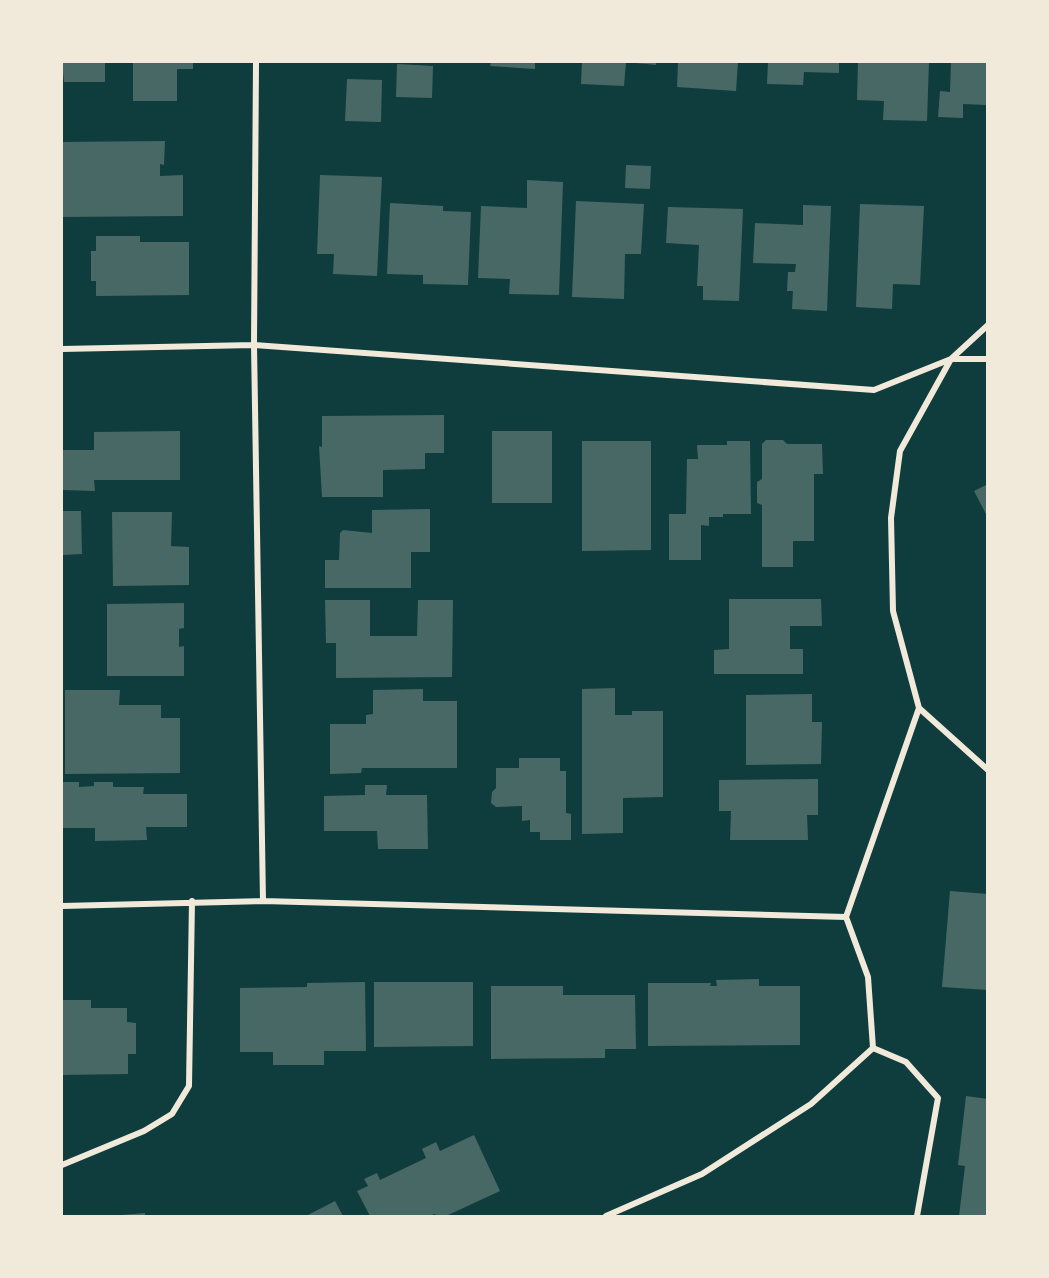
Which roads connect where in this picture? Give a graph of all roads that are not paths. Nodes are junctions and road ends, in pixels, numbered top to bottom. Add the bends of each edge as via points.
1 (256, 62) edge
2 (987, 325) edge
3 (254, 345) junction
4 (62, 349) edge
5 (951, 359) junction
6 (987, 359) edge
7 (919, 708) junction
8 (987, 770) edge
9 (192, 901) junction
10 (263, 901) junction
11 (62, 906) edge
12 (846, 917) junction
13 (873, 1048) junction
14 (62, 1165) edge
15 (606, 1216) edge
16 (917, 1216) edge

1 - 3 street
2 - 5 street
3 - 4 street
3 - 5 street via 874,390
3 - 10 street
5 - 6 street
5 - 7 street via 900,451 891,518 893,611
7 - 8 street
7 - 12 street
9 - 10 street
9 - 11 street
9 - 14 street via 189,1086 172,1114 144,1131
10 - 12 street
12 - 13 street via 868,977
13 - 15 street via 811,1104 702,1174
13 - 16 street via 906,1062 938,1098

